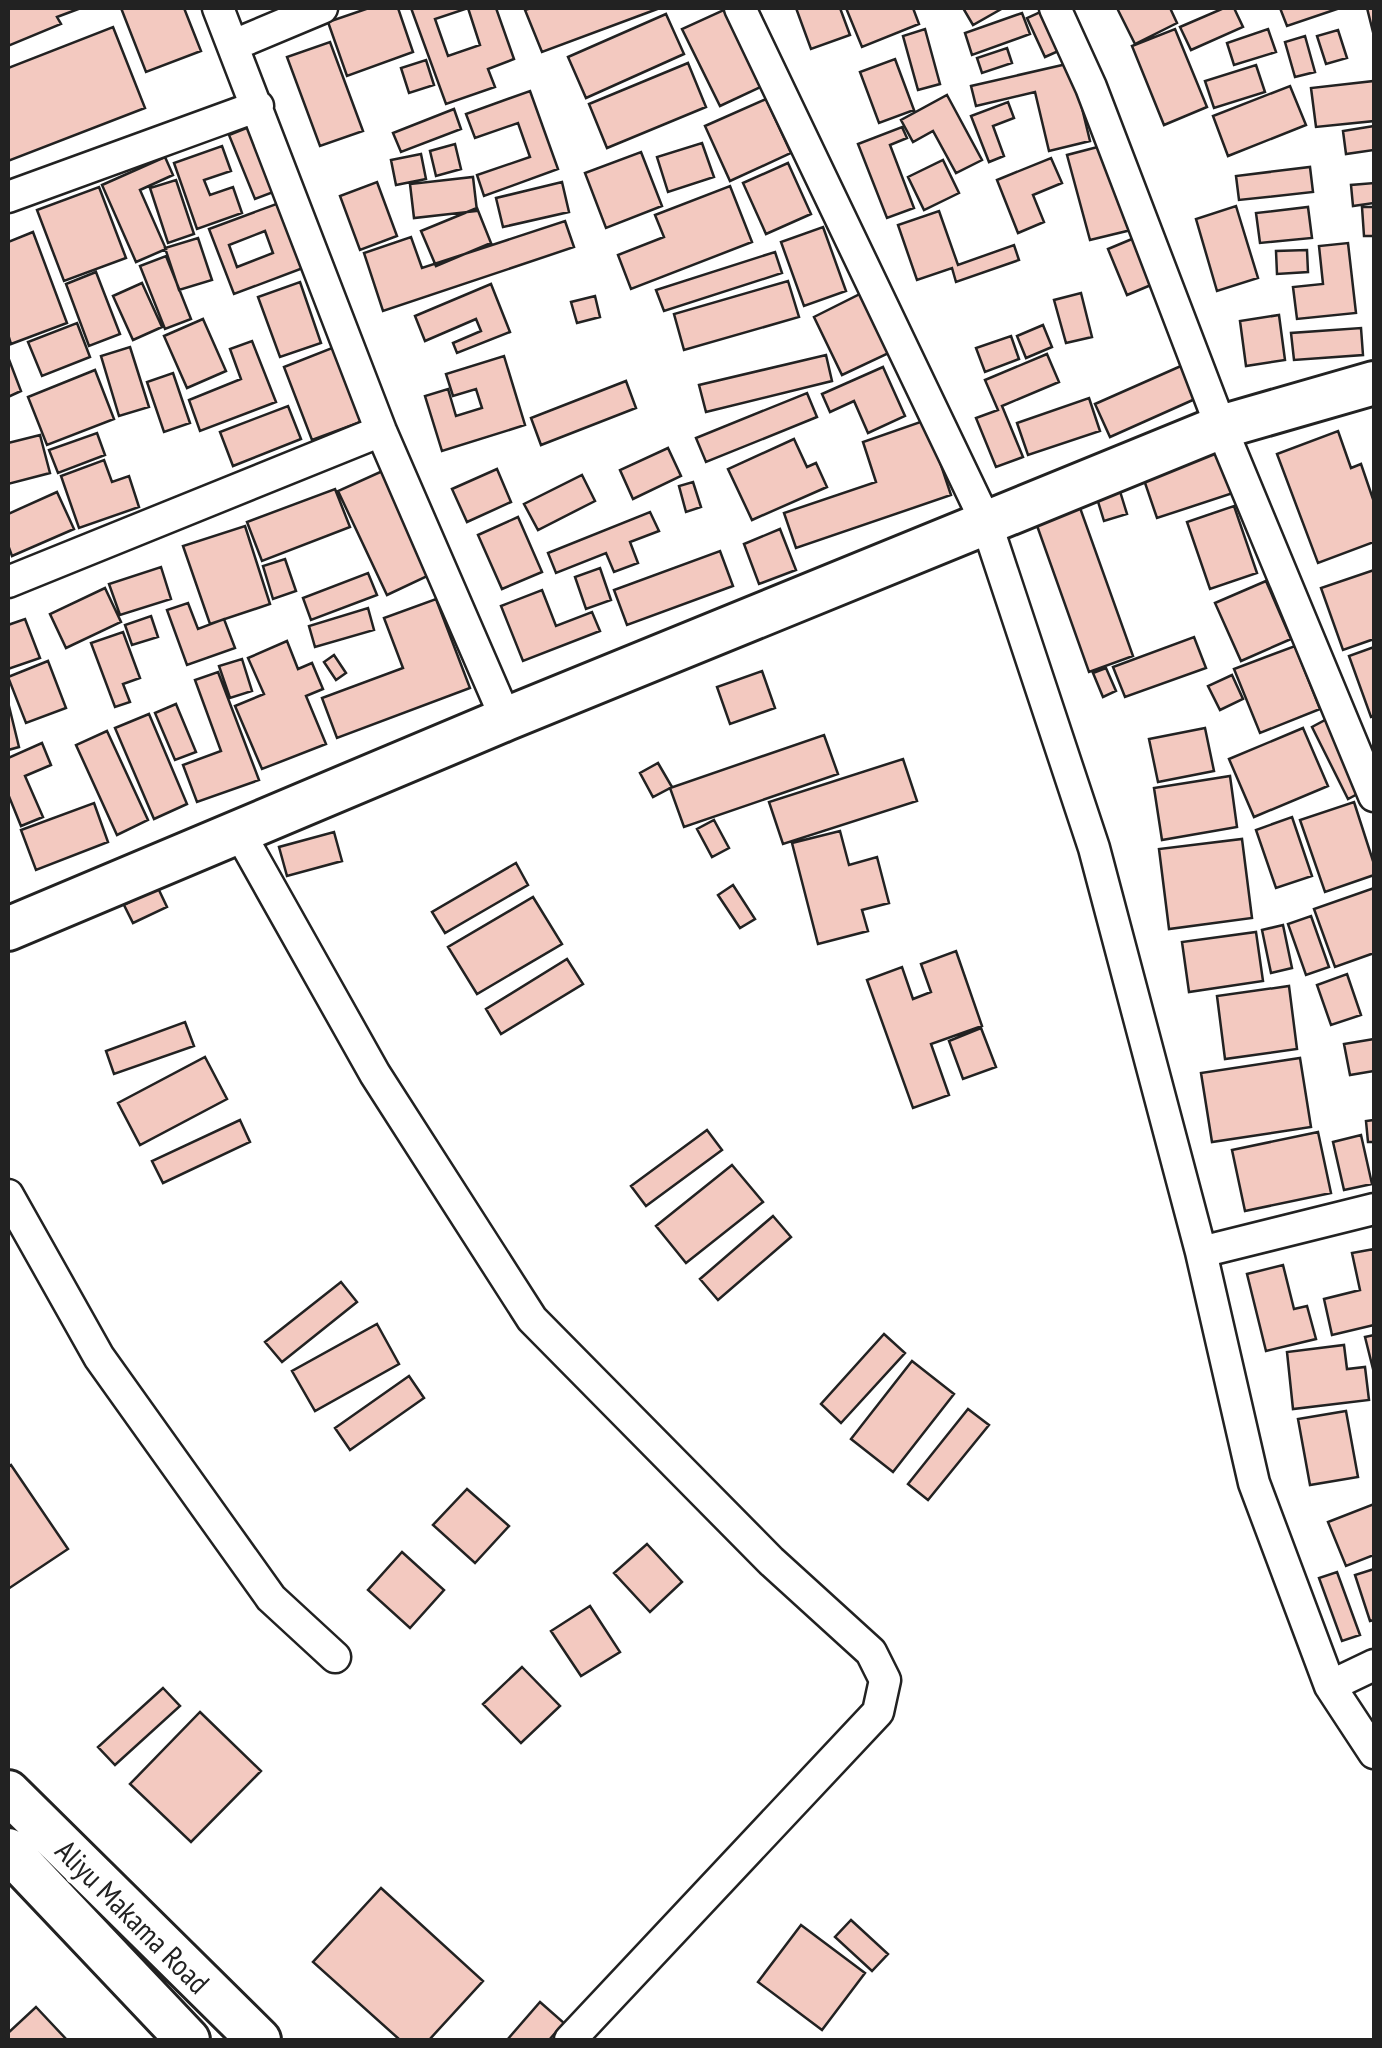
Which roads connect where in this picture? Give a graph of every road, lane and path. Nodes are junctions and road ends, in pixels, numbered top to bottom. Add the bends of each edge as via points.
1 (218, 8) edge
2 (322, 8) edge
3 (740, 8) edge
4 (1056, 8) edge
5 (234, 46) junction
6 (258, 106) junction
7 (8, 197) edge
8 (1374, 383) edge
9 (1221, 427) junction
10 (382, 431) junction
11 (986, 522) junction
12 (8, 582) edge
13 (506, 720) junction
14 (1374, 796) edge
15 (239, 832) junction
16 (8, 929) edge
17 (8, 1194) edge
18 (1374, 1209) edge
19 (1202, 1252) junction
20 (335, 1657) dead end
21 (1374, 1665) edge
22 (1330, 1686) junction
23 (1374, 1753) edge
24 (8, 1792) edge
25 (8, 1850) edge
26 (188, 2040) edge
27 (258, 2040) edge
28 (570, 2040) edge

1 - 5 street
2 - 5 street
3 - 11 street
4 - 9 street
5 - 6 street
6 - 7 street
6 - 10 street
8 - 9 street
9 - 11 street
9 - 14 street
10 - 12 street
10 - 13 street
11 - 13 street
11 - 19 street via 1094,848
13 - 15 street
15 - 16 street
15 - 28 street via 375,1074 532,1319 871,1652 885,1680 878,1712
17 - 20 street via 99,1357 271,1598
18 - 19 street
19 - 22 street via 1254,1483
21 - 22 street
22 - 23 street
24 - 27 street, Aliyu Makama Road
25 - 26 street, Aliyu Makama Road

